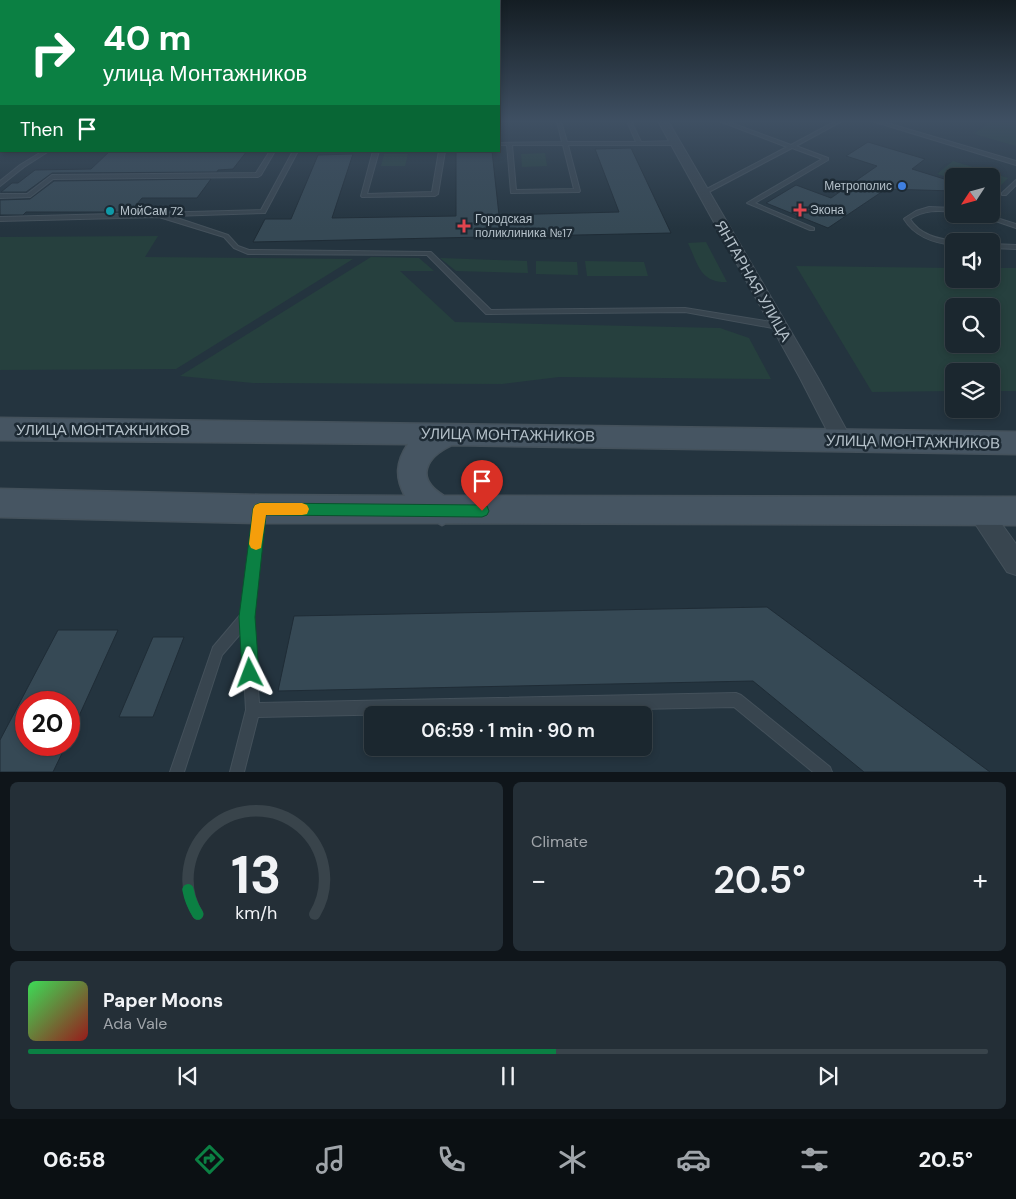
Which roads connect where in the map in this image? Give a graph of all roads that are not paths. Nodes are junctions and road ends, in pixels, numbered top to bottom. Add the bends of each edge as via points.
1 (38, 157) edge
2 (269, 157) edge
3 (293, 157) edge
4 (374, 157) edge
5 (441, 157) edge
6 (510, 157) edge
7 (568, 157) edge
8 (683, 157) edge
9 (773, 157) edge
10 (821, 157) edge
11 (996, 157) edge
12 (1016, 163) edge
13 (14, 172) junction
14 (0, 173) edge
15 (1016, 182) edge
16 (0, 184) edge
17 (703, 193) junction
18 (1004, 194) dead end
19 (0, 196) edge
20 (945, 209) edge
21 (160, 215) junction
22 (0, 219) edge
23 (1000, 221) edge
24 (1016, 226) edge
25 (812, 229) dead end
26 (945, 243) edge
27 (1000, 246) edge
28 (1016, 247) edge
29 (778, 326) junction
30 (0, 430) edge
31 (449, 434) junction
32 (843, 442) junction
33 (1016, 443) edge
34 (0, 502) edge
35 (260, 509) junction
36 (442, 510) junction
37 (1016, 511) edge
38 (980, 512) junction
39 (1016, 564) edge
40 (247, 617) junction
41 (253, 710) junction
42 (177, 772) edge
43 (237, 772) edge
44 (825, 772) edge

1 - 13 lane
2 - 19 lane via 258,175 52,177 28,196
3 - 21 lane via 263,212
4 - 5 lane via 364,196 435,194
6 - 7 lane via 513,192 577,191
8 - 17 street, ЯНТАРНАЯ УЛИЦА
9 - 17 lane
10 - 25 lane via 826,159 750,203
11 - 12 lane
13 - 14 lane
13 - 16 lane
15 - 18 lane
17 - 29 street, ЯНТАРНАЯ УЛИЦА
20 - 26 lane via 916,212 906,219 910,228
21 - 22 lane
21 - 29 lane via 226,236 236,247 248,252 429,253 489,312 685,310
23 - 24 lane
27 - 28 lane
29 - 32 street, ЯНТАРНАЯ УЛИЦА
30 - 31 main road, УЛИЦА МОНТАЖНИКОВ via 304,430
31 - 32 main road, УЛИЦА МОНТАЖНИКОВ
31 - 36 main road via 428,443 412,464 416,488 425,500
32 - 33 main road, УЛИЦА МОНТАЖНИКОВ
34 - 35 main road
35 - 36 main road
35 - 40 lane
36 - 38 main road
37 - 38 main road
38 - 39 street
40 - 41 lane
40 - 42 lane via 217,651
41 - 43 lane
41 - 44 lane via 736,700

